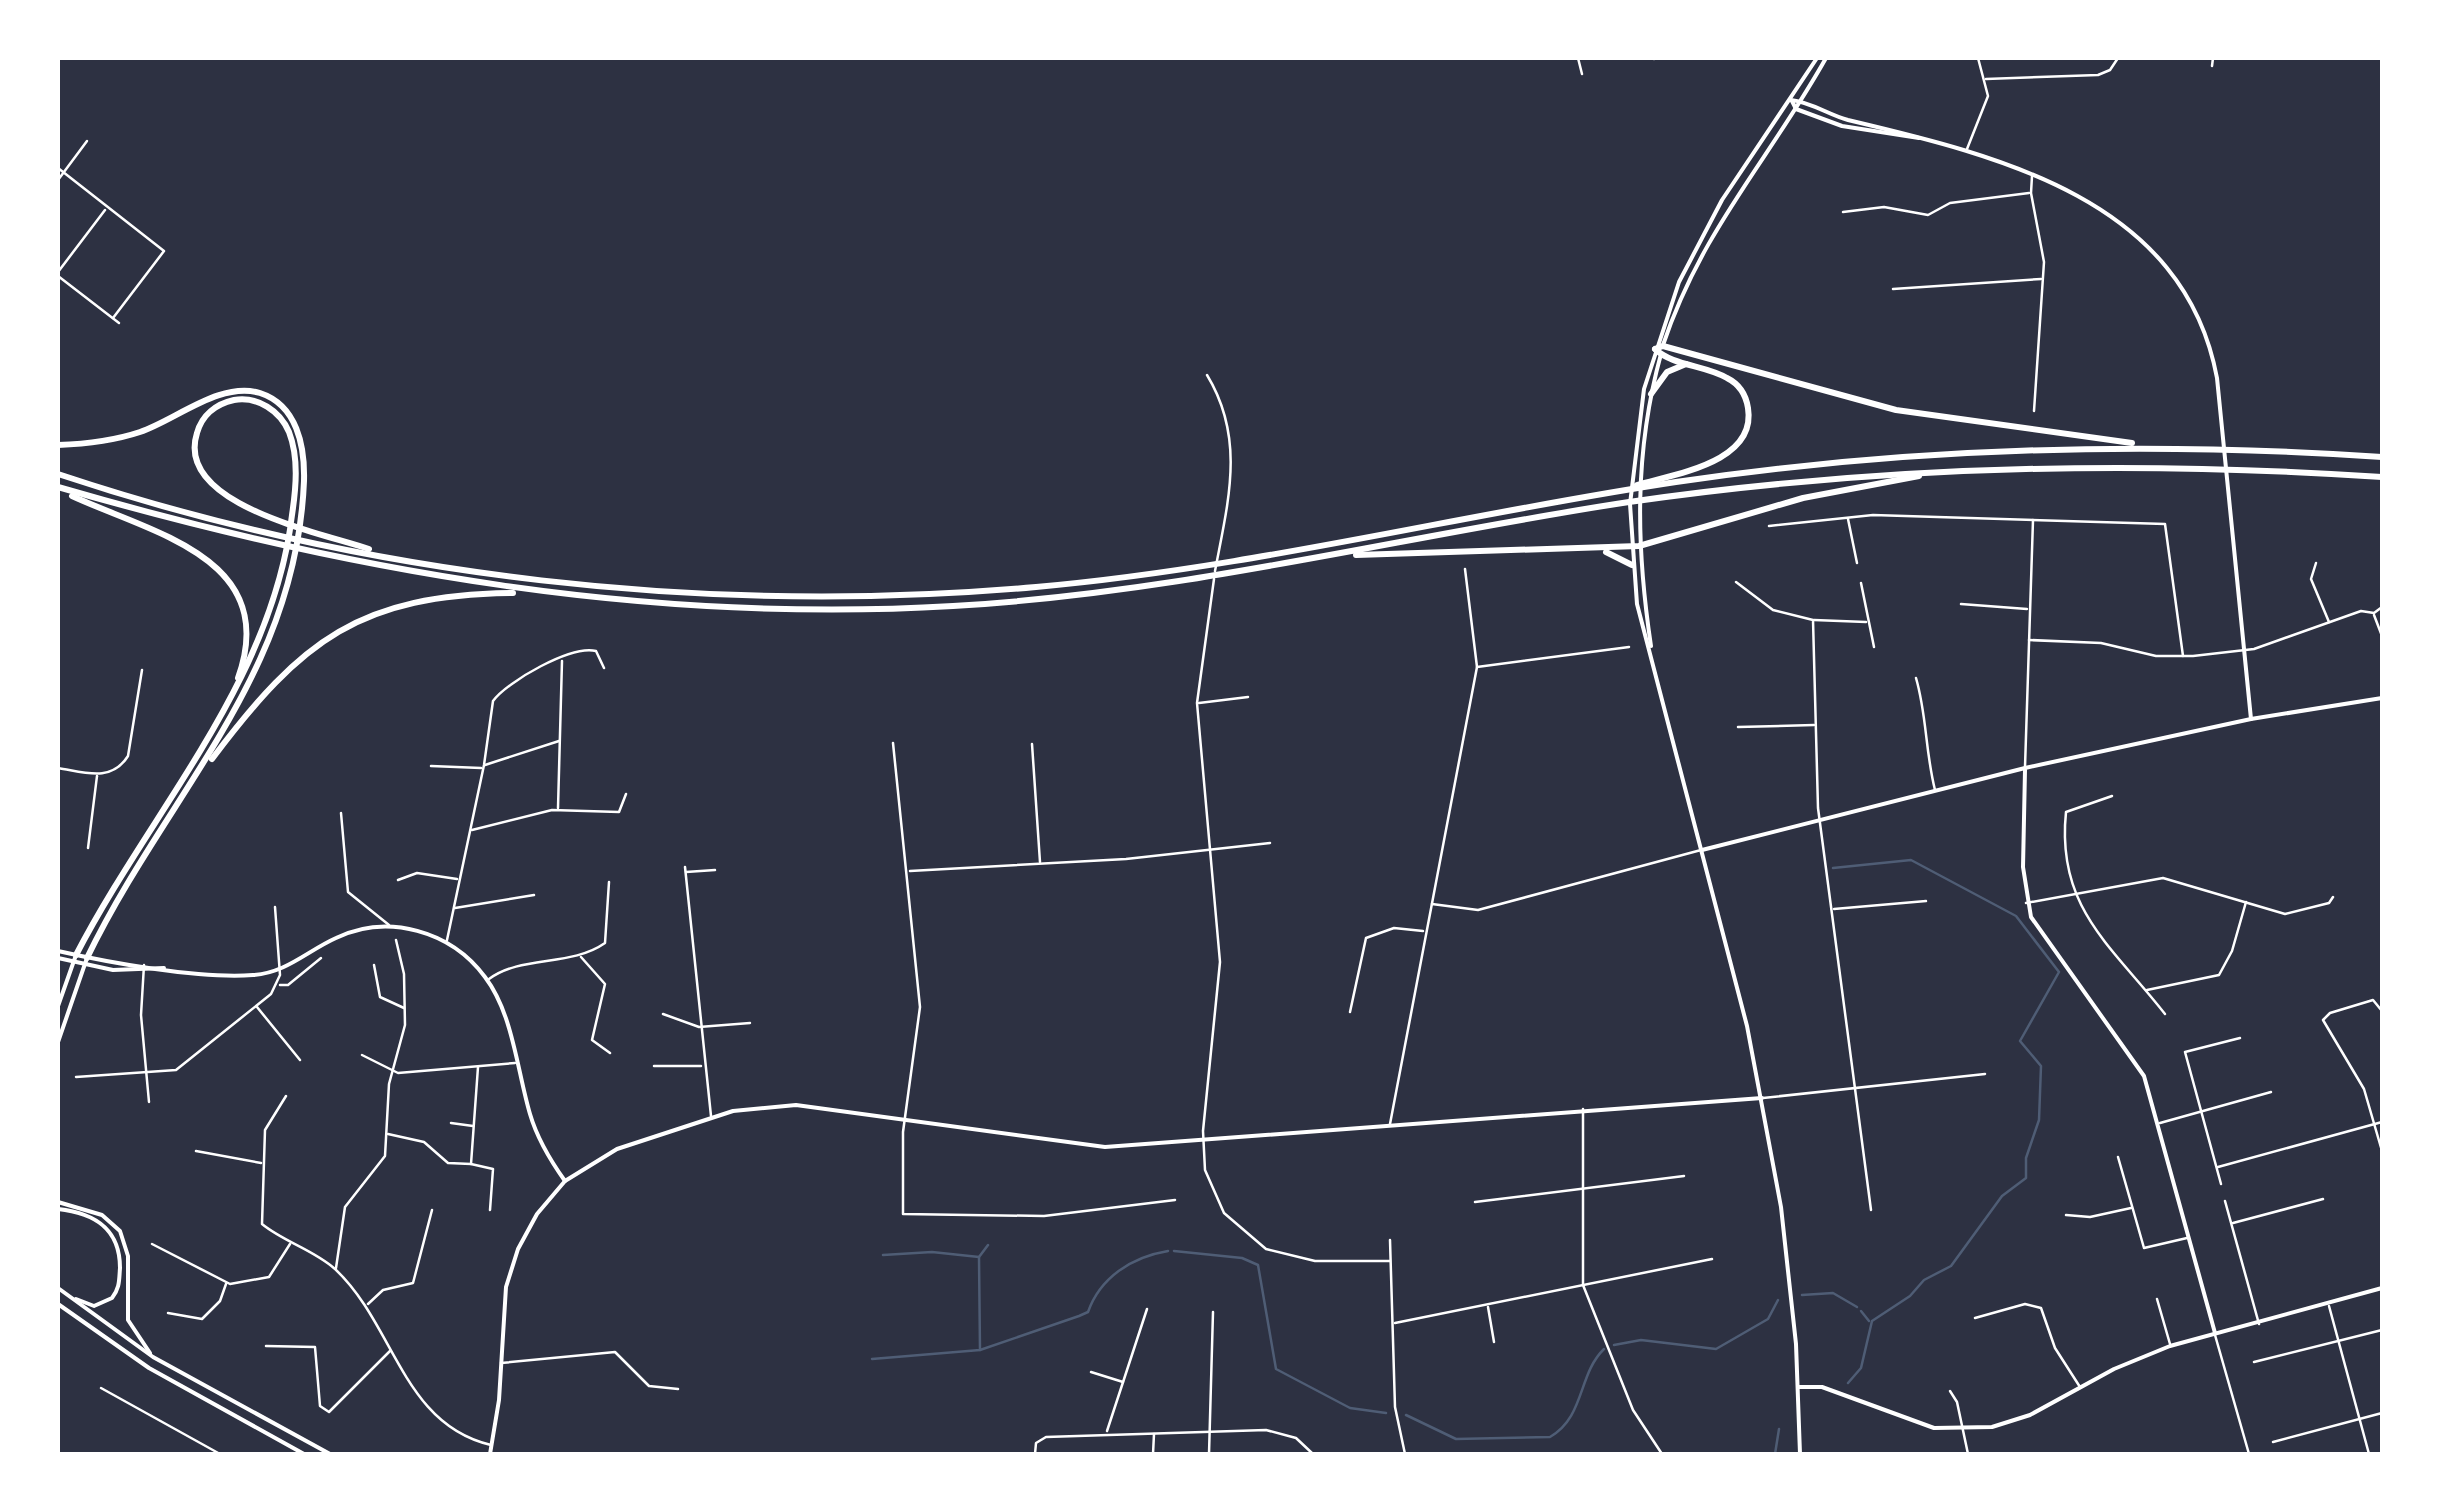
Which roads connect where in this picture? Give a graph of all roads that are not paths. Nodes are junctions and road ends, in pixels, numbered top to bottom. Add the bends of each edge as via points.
1 (1578, 58) edge
2 (1817, 58) edge
3 (1826, 58) edge
4 (1978, 58) edge
5 (2118, 58) edge
6 (2213, 58) edge
7 (2212, 66) dead end
8 (1582, 74) dead end
9 (1986, 79) junction
10 (1791, 100) junction
11 (1802, 101) junction
12 (1796, 109) junction
13 (1924, 138) junction
14 (87, 142) dead end
15 (1968, 149) junction
16 (58, 168) edge
17 (63, 173) junction
18 (2032, 176) junction
19 (58, 180) edge
20 (2031, 193) junction
21 (107, 208) junction
22 (1844, 212) dead end
23 (58, 274) edge
24 (2043, 279) junction
25 (1893, 289) dead end
26 (113, 318) junction
27 (119, 323) dead end
28 (1660, 350) junction
29 (1687, 364) junction
30 (1207, 374) dead end
31 (1651, 394) junction
32 (2034, 411) dead end
33 (58, 445) edge
34 (2164, 446) junction
35 (2382, 458) edge
36 (1948, 471) junction
37 (58, 474) edge
38 (2382, 477) edge
39 (58, 488) edge
40 (1616, 492) junction
41 (298, 505) junction
42 (1847, 518) junction
43 (2033, 519) junction
44 (1769, 526) dead end
45 (1635, 547) junction
46 (1600, 550) junction
47 (1329, 556) junction
48 (394, 558) junction
49 (2316, 562) dead end
50 (1857, 563) dead end
51 (1632, 565) junction
52 (1465, 570) dead end
53 (285, 575) junction
54 (1736, 582) dead end
55 (1861, 583) dead end
56 (536, 592) junction
57 (1961, 604) dead end
58 (2382, 607) edge
59 (2029, 609) junction
60 (2374, 614) junction
61 (1812, 620) junction
62 (1869, 622) junction
63 (2329, 622) junction
64 (2382, 636) edge
65 (2028, 640) junction
66 (1628, 647) dead end
67 (1874, 647) dead end
68 (2244, 649) junction
69 (2183, 656) junction
70 (562, 659) junction
71 (1654, 666) junction
72 (1477, 667) junction
73 (604, 668) dead end
74 (142, 670) dead end
75 (1916, 678) dead end
76 (1248, 696) dead end
77 (231, 698) junction
78 (2382, 698) edge
79 (1197, 703) junction
80 (2250, 719) junction
81 (1816, 725) junction
82 (1738, 728) dead end
83 (560, 741) junction
84 (893, 742) dead end
85 (1032, 744) dead end
86 (432, 766) dead end
87 (483, 767) junction
88 (58, 768) edge
89 (2026, 768) junction
90 (97, 774) junction
91 (196, 780) junction
92 (1936, 792) junction
93 (626, 794) dead end
94 (2112, 796) dead end
95 (558, 810) junction
96 (340, 813) dead end
97 (1821, 821) junction
98 (470, 830) junction
99 (1270, 843) dead end
100 (88, 848) dead end
101 (1212, 849) junction
102 (1702, 850) junction
103 (1040, 863) junction
104 (715, 870) dead end
105 (908, 871) junction
106 (459, 879) junction
107 (398, 880) dead end
108 (609, 882) dead end
109 (2075, 892) junction
110 (534, 895) dead end
111 (2333, 897) dead end
112 (1926, 901) dead end
113 (2247, 901) junction
114 (2026, 903) junction
115 (1430, 904) junction
116 (275, 907) dead end
117 (454, 908) junction
118 (1832, 909) junction
119 (390, 926) junction
120 (1424, 931) junction
121 (396, 940) dead end
122 (446, 941) junction
123 (58, 951) edge
124 (580, 956) junction
125 (58, 958) edge
126 (320, 958) dead end
127 (75, 959) junction
128 (86, 962) junction
129 (374, 965) dead end
130 (144, 968) junction
131 (280, 970) junction
132 (488, 980) junction
133 (278, 984) junction
134 (2146, 990) junction
135 (58, 1006) edge
136 (256, 1006) junction
137 (406, 1008) junction
138 (2382, 1010) edge
139 (1350, 1012) dead end
140 (663, 1014) dead end
141 (2164, 1014) dead end
142 (750, 1023) dead end
143 (699, 1027) junction
144 (2240, 1038) dead end
145 (58, 1042) edge
146 (610, 1053) dead end
147 (362, 1055) dead end
148 (300, 1060) dead end
149 (516, 1062) junction
150 (654, 1066) dead end
151 (703, 1066) junction
152 (478, 1067) junction
153 (392, 1071) junction
154 (147, 1074) junction
155 (1985, 1074) dead end
156 (76, 1077) dead end
157 (1852, 1088) junction
158 (2272, 1092) dead end
159 (286, 1096) dead end
160 (1762, 1098) junction
161 (149, 1102) dead end
162 (1583, 1109) junction
163 (2201, 1112) junction
164 (712, 1117) junction
165 (905, 1120) junction
166 (2382, 1122) edge
167 (2158, 1123) junction
168 (451, 1124) dead end
169 (1390, 1124) junction
170 (2374, 1124) junction
171 (475, 1126) junction
172 (386, 1134) junction
173 (1203, 1138) junction
174 (196, 1151) dead end
175 (2382, 1151) edge
176 (2118, 1156) dead end
177 (262, 1164) junction
178 (471, 1164) junction
179 (2217, 1167) junction
180 (1684, 1176) dead end
181 (565, 1181) junction
182 (2221, 1184) dead end
183 (1584, 1188) junction
184 (2324, 1199) dead end
185 (1175, 1200) dead end
186 (1474, 1202) dead end
187 (2226, 1202) dead end
188 (58, 1207) edge
189 (2132, 1208) junction
190 (432, 1210) dead end
191 (490, 1210) dead end
192 (1871, 1210) dead end
193 (2066, 1216) dead end
194 (2232, 1223) junction
195 (2188, 1238) junction
196 (1390, 1240) dead end
197 (291, 1242) junction
198 (152, 1244) dead end
199 (1712, 1259) dead end
200 (1390, 1262) junction
201 (335, 1270) junction
202 (226, 1283) junction
203 (1582, 1285) junction
204 (58, 1288) edge
205 (2382, 1288) edge
206 (67, 1295) junction
207 (2157, 1298) dead end
208 (58, 1304) edge
209 (2328, 1304) junction
210 (367, 1306) junction
211 (1488, 1306) junction
212 (1147, 1310) dead end
213 (1212, 1312) dead end
214 (168, 1314) dead end
215 (1974, 1318) dead end
216 (1395, 1323) junction
217 (2259, 1324) junction
218 (2382, 1330) edge
219 (2215, 1333) junction
220 (2338, 1341) junction
221 (1494, 1342) dead end
222 (266, 1346) dead end
223 (2170, 1346) junction
224 (391, 1350) junction
225 (154, 1357) junction
226 (2254, 1362) dead end
227 (501, 1363) junction
228 (1091, 1372) dead end
229 (1124, 1383) junction
230 (1799, 1387) junction
231 (101, 1388) dead end
232 (2080, 1388) junction
233 (678, 1389) dead end
234 (1950, 1391) dead end
235 (2382, 1412) edge
236 (2360, 1419) junction
237 (1963, 1426) junction
238 (1106, 1432) junction
239 (1154, 1432) junction
240 (1209, 1433) junction
241 (2272, 1442) dead end
242 (492, 1446) junction
243 (1035, 1453) edge
244 (220, 1454) edge
245 (304, 1454) edge
246 (330, 1454) edge
247 (490, 1454) edge
248 (1153, 1454) edge
249 (1209, 1454) edge
250 (1313, 1454) edge
251 (1404, 1454) edge
252 (1662, 1454) edge
253 (1800, 1454) edge
254 (1968, 1454) edge
255 (2249, 1454) edge
256 (2368, 1454) edge

1 - 8 street
2 - 10 street
3 - 11 street
4 - 9 street
5 - 9 street via 2098,75
6 - 7 street
9 - 15 street via 1987,103
10 - 11 street
10 - 12 street
10 - 28 street via 1696,247
11 - 12 street
11 - 13 street
12 - 13 street via 1861,130
12 - 28 street via 1715,227
13 - 15 street
14 - 17 street
15 - 18 street
16 - 17 street
17 - 19 street
17 - 21 street
18 - 20 street
18 - 68 street via 2114,217 2154,250 2177,278 2211,347
20 - 22 street via 1975,198 1928,215 1884,206
20 - 24 street
21 - 23 street
21 - 26 street via 164,252
23 - 26 street
24 - 25 street
24 - 32 street
26 - 27 street
28 - 29 highway
28 - 31 street
28 - 34 highway via 1896,410
28 - 45 street via 1633,464
29 - 31 highway via 1668,372
29 - 40 highway via 1724,376 1741,390 1749,412 1746,432 1728,453 1706,464
30 - 79 street via 1233,450
31 - 45 street
33 - 41 highway via 126,436 226,393 258,392 282,406 298,431 304,462
34 - 35 highway
34 - 40 highway via 1888,457
36 - 38 highway via 2150,466
36 - 45 highway via 1804,498
36 - 47 highway via 1653,499
37 - 48 highway
39 - 56 highway via 325,556
39 - 77 highway via 175,539 223,573 238,597 247,634
40 - 48 highway via 1145,574 907,595 662,592
41 - 48 highway via 294,449 277,414 242,399 209,412 196,436 195,458 217,490 266,516
41 - 53 highway
42 - 43 street
42 - 44 street
42 - 50 street
43 - 59 street
43 - 69 street via 2165,524
45 - 46 highway
45 - 51 street
45 - 71 street
46 - 47 highway
46 - 51 highway
47 - 56 highway via 1126,589 930,607 740,608
49 - 63 street via 2311,579
51 - 71 street
52 - 72 street
53 - 77 highway
53 - 91 highway via 258,662
54 - 61 street via 1773,610
55 - 62 street
56 - 91 highway via 424,598 348,624 282,674
57 - 59 street
58 - 60 street
59 - 65 street
60 - 63 street via 2362,611
60 - 64 street
61 - 62 street
61 - 81 street
62 - 67 street
63 - 68 street
65 - 69 street
65 - 89 street
66 - 72 street
68 - 69 street
68 - 80 street
70 - 73 street via 592,650
70 - 83 street
70 - 87 street via 526,674 495,698
71 - 102 street
72 - 115 street
74 - 90 street via 128,756 116,770
75 - 92 street
76 - 79 street
77 - 127 highway
78 - 80 street
79 - 101 street
80 - 89 street
81 - 82 street
81 - 97 street
83 - 87 street
83 - 95 street
84 - 105 street
85 - 103 street
86 - 87 street
87 - 98 street
88 - 90 street
89 - 92 street
89 - 114 street
90 - 100 street
91 - 128 highway
92 - 97 street
93 - 95 street via 619,812
94 - 109 street via 2066,812
95 - 98 street
96 - 119 street via 348,892
97 - 102 street
97 - 118 street
98 - 106 street
99 - 101 street
101 - 103 street
101 - 173 street via 1220,962
102 - 115 street via 1478,910
102 - 160 street
103 - 105 street
104 - 143 street via 685,869
105 - 165 street via 920,1007
106 - 107 street via 417,873
106 - 117 street
108 - 124 street via 608,936 600,948
109 - 113 street via 2163,878
109 - 114 street
109 - 134 street via 2084,918
110 - 117 street
111 - 113 street via 2289,914
112 - 118 street
113 - 134 street via 2220,975
114 - 167 street via 2038,932 2139,1065
115 - 120 street
116 - 131 street
117 - 122 street
118 - 157 street
119 - 122 street
119 - 131 street via 346,934
120 - 139 street via 1394,928 1366,938
120 - 169 street
121 - 137 street
122 - 132 street
123 - 127 street
124 - 132 street via 502,971
124 - 146 street via 604,984 592,1040
125 - 127 street
126 - 133 street via 288,985
127 - 128 street
127 - 135 street
128 - 130 street
128 - 145 street
129 - 137 street via 380,997
130 - 131 street via 232,975
130 - 154 street
131 - 133 street
132 - 149 street
133 - 136 street
134 - 141 street
136 - 148 street
136 - 154 street via 181,1068
137 - 153 street
138 - 170 street via 2373,1000 2323,1020 2361,1084
140 - 143 street
142 - 143 street
143 - 151 street
144 - 163 street via 2185,1052
147 - 153 street
149 - 152 street
149 - 181 street via 534,1126
150 - 151 street
151 - 164 street
152 - 153 street
152 - 171 street
153 - 172 street
154 - 156 street
154 - 161 street
155 - 157 street
157 - 160 street
157 - 192 street
158 - 163 street
159 - 177 street via 265,1130
160 - 162 street
160 - 230 street via 1786,1242
162 - 169 street
162 - 183 street
163 - 167 street
163 - 179 street
164 - 165 street via 785,1104
164 - 181 street via 617,1148
165 - 173 street via 1097,1147
165 - 185 street via 903,1214 1044,1216
166 - 170 street
167 - 195 street
168 - 171 street
169 - 173 street
170 - 175 street
170 - 179 street
171 - 178 street
172 - 178 street via 424,1142 448,1163
172 - 201 street via 383,1161 345,1207
173 - 200 street via 1214,1196 1250,1238 1287,1257
174 - 177 street
176 - 189 street
177 - 197 street via 262,1222
178 - 191 street via 493,1169
179 - 182 street
180 - 183 street
181 - 227 street via 526,1230 511,1267
183 - 186 street
183 - 203 street
184 - 194 street
187 - 194 street
188 - 206 street via 102,1223 120,1256 119,1285 109,1302 94,1306
188 - 225 street via 102,1214 120,1231 128,1256 128,1320
189 - 193 street
189 - 195 street via 2144,1248
190 - 210 street via 412,1283 383,1290
194 - 217 street
195 - 219 street
196 - 200 street
197 - 201 street
197 - 202 street via 269,1276
198 - 202 street
199 - 203 street
200 - 216 street
201 - 210 street
202 - 214 street via 220,1302 202,1319
203 - 211 street
203 - 252 street via 1633,1410
204 - 206 street
205 - 209 street
206 - 225 street
207 - 223 street
208 - 245 street via 164,1377
209 - 217 street
209 - 220 street
210 - 224 street
211 - 216 street
211 - 221 street
212 - 229 street
213 - 240 street
215 - 232 street via 2025,1304 2042,1308 2055,1348
216 - 251 street via 1395,1405
217 - 219 street
218 - 220 street
219 - 223 street
219 - 255 street
220 - 226 street
220 - 236 street
222 - 224 street via 315,1347 320,1406 329,1412
223 - 232 street
224 - 242 street via 426,1407 455,1431
225 - 246 street
227 - 233 street via 615,1352 649,1386
227 - 242 street
228 - 229 street
229 - 238 street
230 - 237 street via 1822,1388 1914,1424
230 - 253 street
231 - 244 street
232 - 237 street via 2018,1420
234 - 237 street
235 - 236 street
236 - 241 street
236 - 256 street
237 - 254 street
238 - 239 street
238 - 243 street via 1042,1438
239 - 240 street
239 - 248 street
240 - 249 street
240 - 250 street via 1273,1431 1296,1438
242 - 247 street

